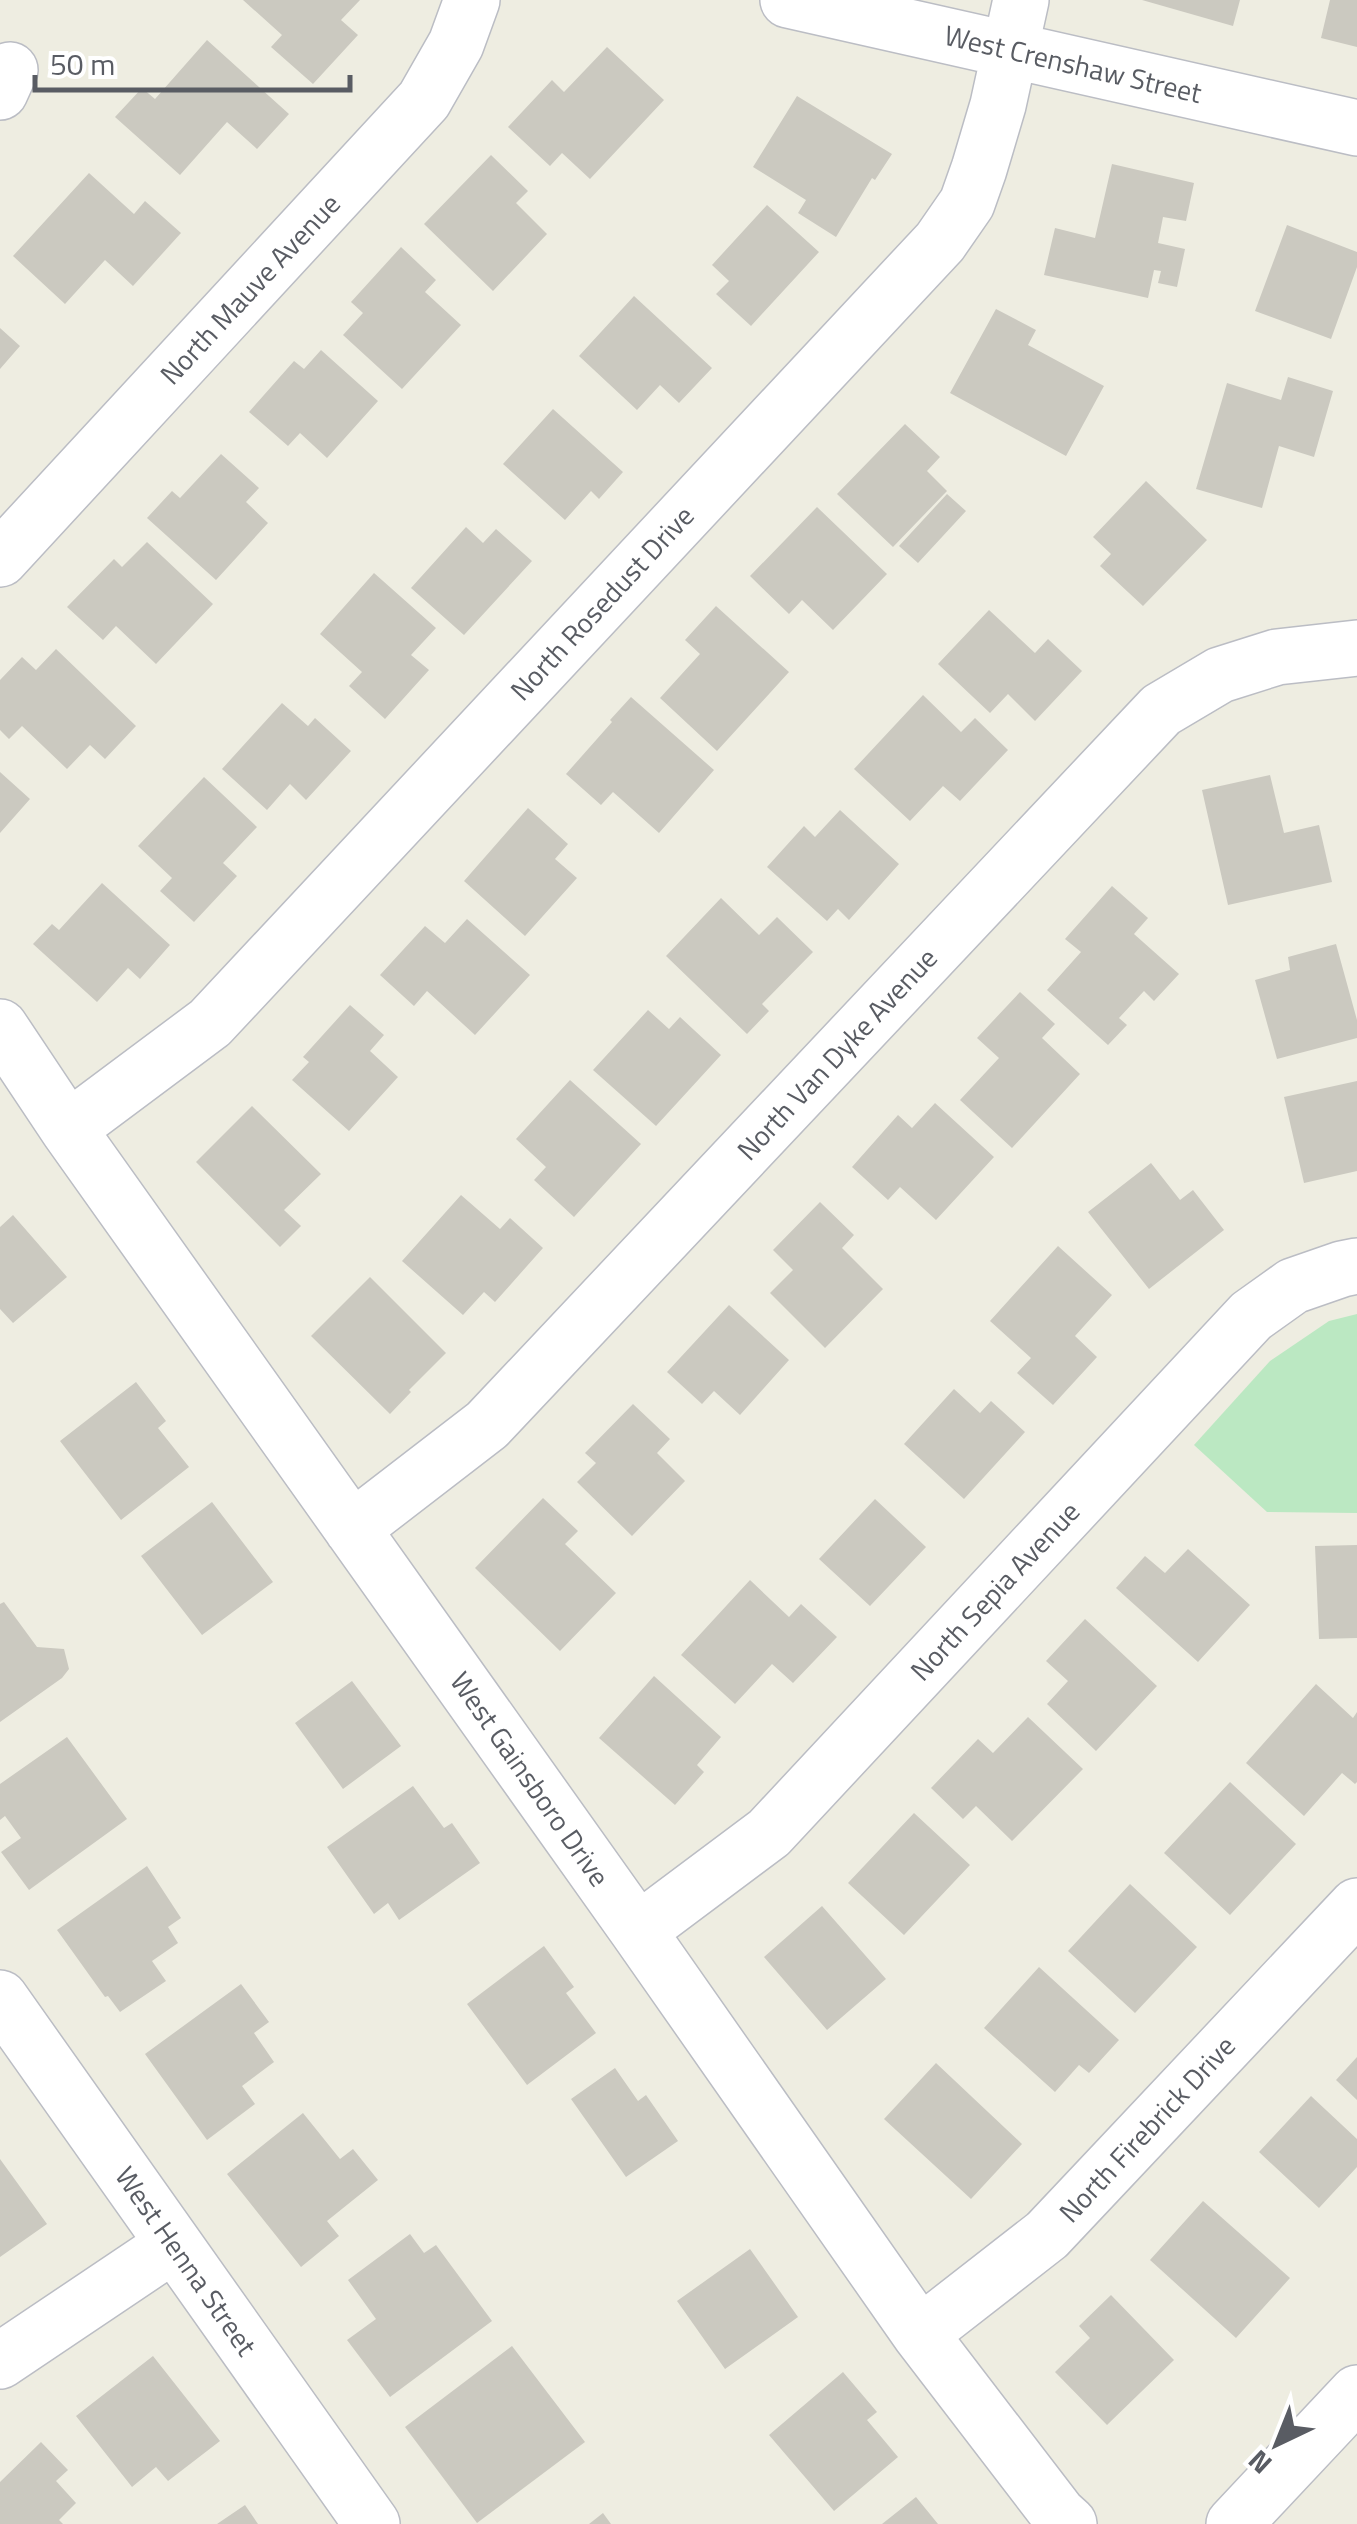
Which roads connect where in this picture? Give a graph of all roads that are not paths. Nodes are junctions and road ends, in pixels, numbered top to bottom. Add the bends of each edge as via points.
1 (472, 0) edge
2 (788, 0) edge
3 (1016, 24) edge
4 (1357, 128) edge
5 (0, 559) edge
6 (1357, 648) edge
7 (0, 1027) edge
8 (68, 1129) junction
9 (1357, 1266) edge
10 (352, 1529) junction
11 (1357, 1906) edge
12 (638, 1931) junction
13 (0, 1998) edge
14 (174, 2244) junction
15 (920, 2334) junction
16 (0, 2361) edge
17 (1357, 2394) edge
18 (372, 2524) edge
19 (1069, 2524) edge
20 (1234, 2524) edge

1 - 5 street, North Mauve Avenue via 424,100
2 - 3 street, West Crenshaw Street
3 - 4 street, West Crenshaw Street
3 - 8 street, North Rosedust Drive via 979,169 967,203 940,242 210,1022
6 - 10 street, North Van Dyke Avenue via 1277,658 1220,675 1161,710 488,1426
7 - 8 street, West Gainsboro Drive
8 - 10 street, West Gainsboro Drive
9 - 12 street, North Sepia Avenue via 1292,1286 1251,1316 769,1833
10 - 12 street, West Gainsboro Drive
11 - 15 street, North Firebrick Drive via 1047,2235
12 - 15 street, West Gainsboro Drive
13 - 14 street, West Henna Street
14 - 16 street
14 - 18 street, West Henna Street
15 - 19 street, West Gainsboro Drive
17 - 20 street

